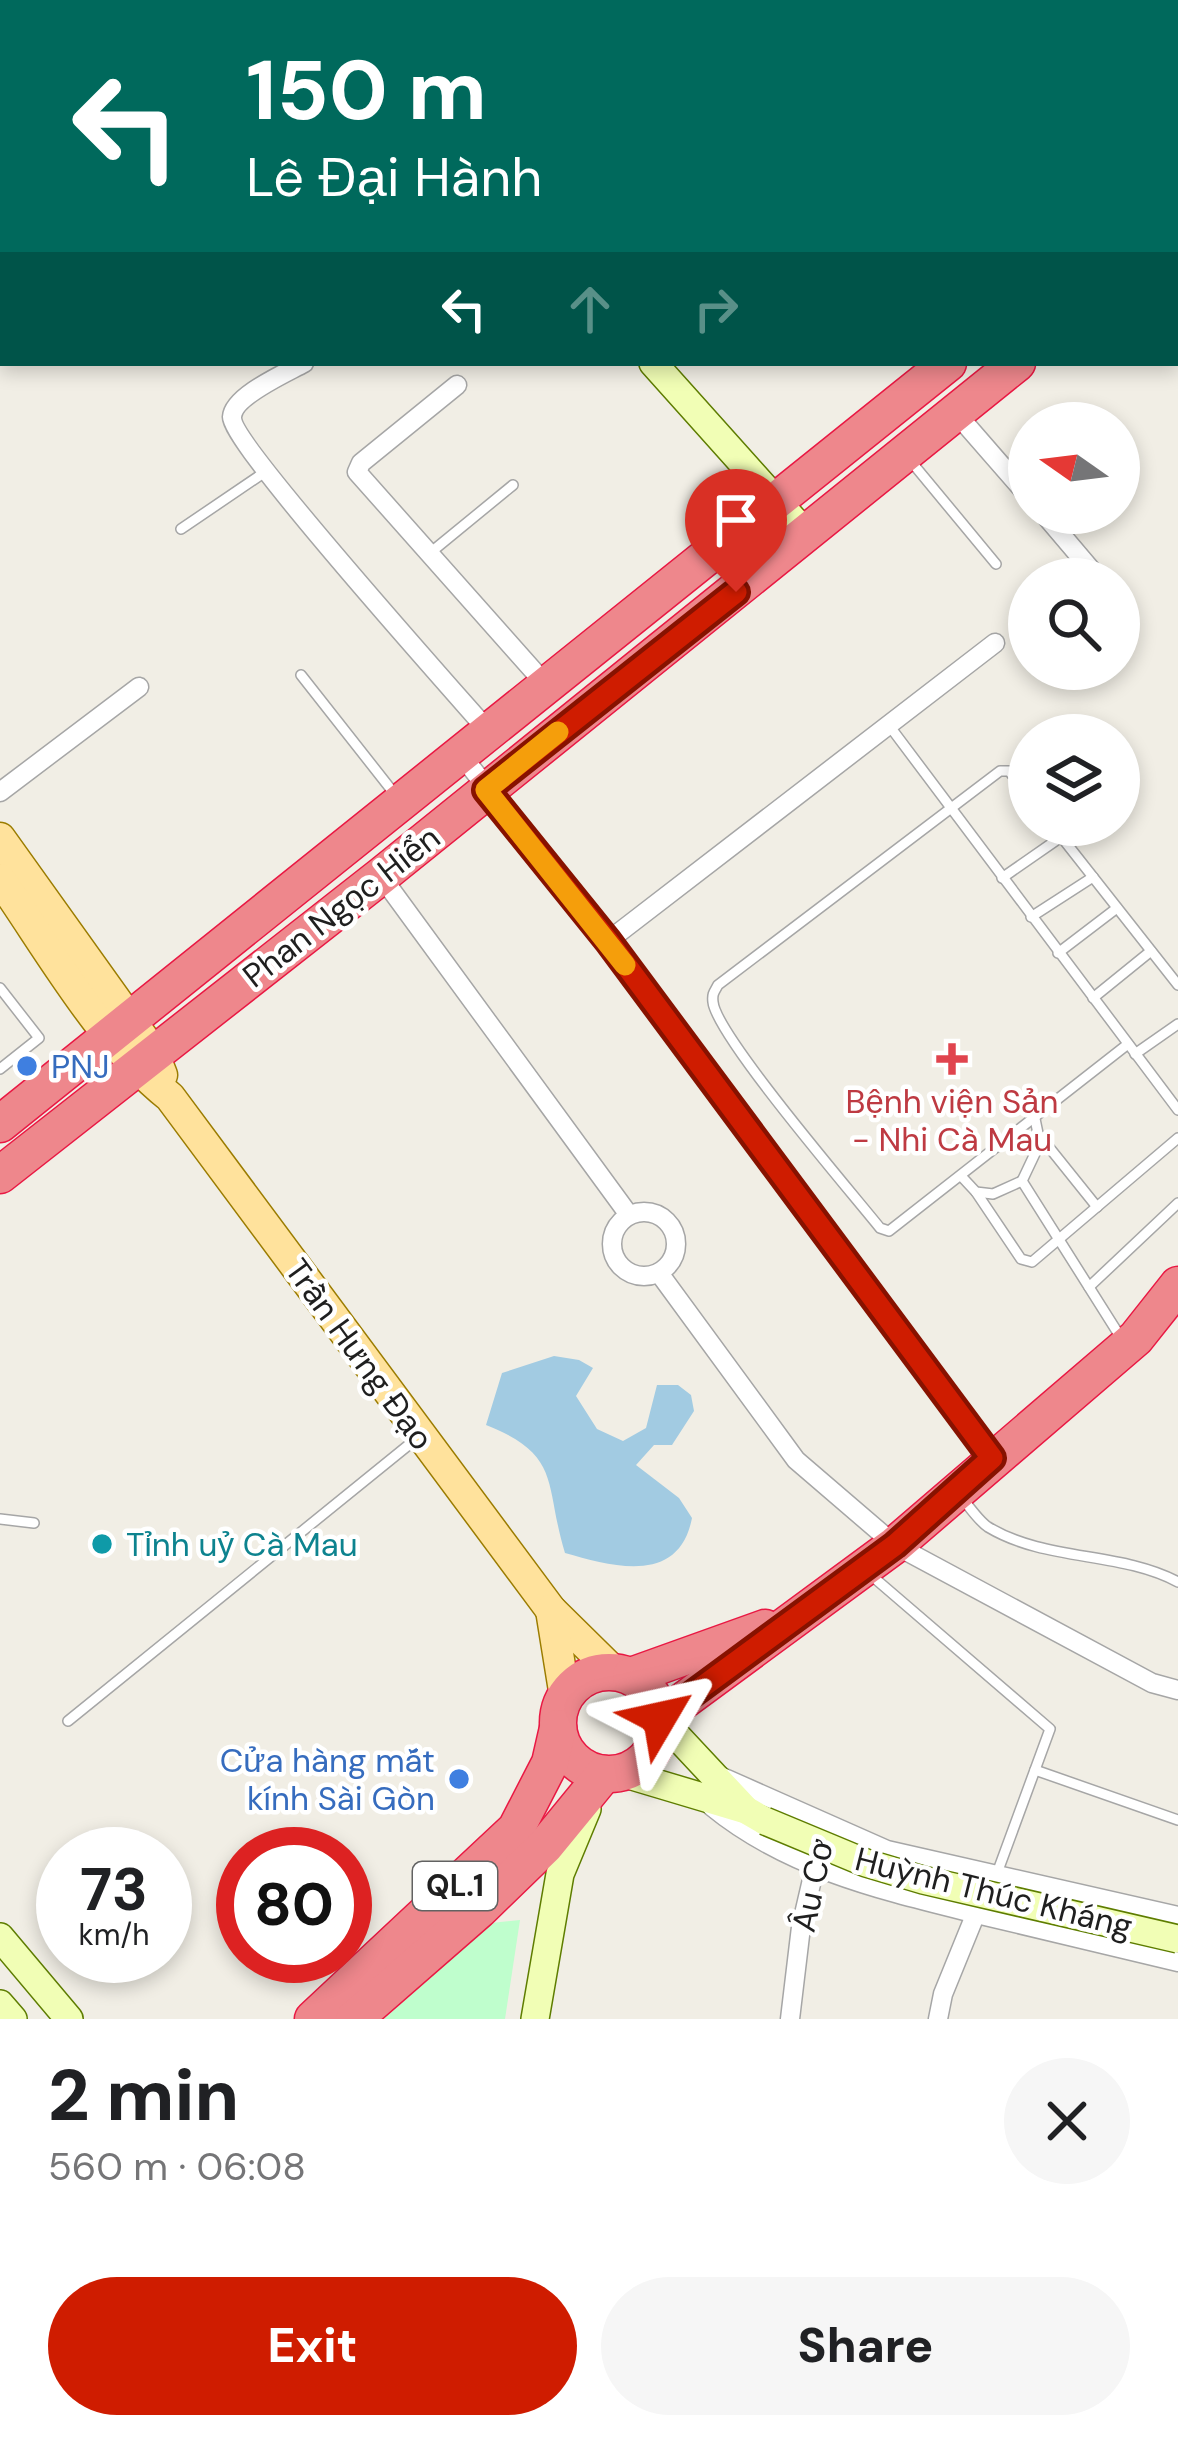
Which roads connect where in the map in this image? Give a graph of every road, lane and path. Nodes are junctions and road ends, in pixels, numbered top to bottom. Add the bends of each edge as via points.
1 (299, 366) edge
2 (656, 366) edge
3 (1012, 366) edge
4 (930, 369) edge
5 (457, 385) dead end
6 (955, 412) junction
7 (905, 455) junction
8 (265, 472) junction
9 (1008, 473) edge
10 (513, 484) dead end
11 (780, 500) junction
12 (181, 529) dead end
13 (1060, 534) edge
14 (807, 536) junction
15 (430, 553) junction
16 (1081, 558) edge
17 (995, 564) dead end
18 (995, 643) dead end
19 (301, 674) dead end
20 (547, 686) junction
21 (139, 687) dead end
22 (889, 724) junction
23 (475, 744) junction
24 (1008, 774) edge
25 (486, 790) junction
26 (0, 792) edge
27 (400, 801) junction
28 (950, 807) junction
29 (0, 838) edge
30 (1048, 846) edge
31 (1068, 846) edge
32 (381, 876) junction
33 (1093, 877) junction
34 (1002, 878) junction
35 (0, 879) edge
36 (1117, 908) junction
37 (1031, 917) junction
38 (608, 941) junction
39 (1151, 951) junction
40 (1058, 953) junction
41 (1178, 986) edge
42 (0, 988) edge
43 (1093, 998) junction
44 (1178, 1024) edge
45 (119, 1028) junction
46 (1131, 1049) junction
47 (144, 1060) junction
48 (0, 1069) edge
49 (1178, 1111) edge
50 (1035, 1120) junction
51 (0, 1124) edge
52 (1040, 1136) junction
53 (1178, 1138) edge
54 (0, 1175) edge
55 (962, 1177) junction
56 (1022, 1181) junction
57 (976, 1192) junction
58 (1178, 1203) edge
59 (1097, 1207) junction
60 (629, 1215) junction
61 (1060, 1241) junction
62 (659, 1273) junction
63 (1178, 1285) edge
64 (1088, 1287) junction
65 (1126, 1346) junction
66 (420, 1436) junction
67 (992, 1458) junction
68 (955, 1491) junction
69 (0, 1519) edge
70 (34, 1522) dead end
71 (895, 1545) junction
72 (864, 1568) junction
73 (1178, 1582) edge
74 (551, 1610) junction
75 (802, 1616) junction
76 (622, 1674) junction
77 (1178, 1690) edge
78 (561, 1713) junction
79 (660, 1718) junction
80 (68, 1721) dead end
81 (1035, 1770) junction
82 (613, 1774) junction
83 (710, 1787) junction
84 (1178, 1820) edge
85 (825, 1822) junction
86 (815, 1870) junction
87 (995, 1877) junction
88 (976, 1913) junction
89 (1178, 1916) edge
90 (0, 1937) edge
91 (1178, 1939) edge
92 (1178, 1962) edge
93 (0, 2004) edge
94 (13, 2019) edge
95 (69, 2019) edge
96 (313, 2019) edge
97 (354, 2019) edge
98 (535, 2019) edge
99 (790, 2019) edge
100 (938, 2019) edge

1 - 8 street via 234,409 237,434
2 - 11 main road
3 - 6 highway, Phan Ngọc Hiển
4 - 11 highway, Phan Ngọc Hiển
5 - 15 street via 357,472
6 - 7 highway, Phan Ngọc Hiển
6 - 9 street
7 - 14 highway, Phan Ngọc Hiển
7 - 17 lane
8 - 12 lane
8 - 23 street
10 - 15 lane
11 - 14 main road
11 - 20 highway, Phan Ngọc Hiển
13 - 16 street
14 - 25 highway, Phan Ngọc Hiển
15 - 20 street
18 - 22 street
19 - 27 lane
20 - 23 highway, Phan Ngọc Hiển
21 - 26 street
22 - 28 lane
22 - 38 street
23 - 25 street
23 - 27 highway, Phan Ngọc Hiển
24 - 28 lane
25 - 32 highway, Phan Ngọc Hiển
25 - 38 street
27 - 45 highway, Phan Ngọc Hiển
28 - 34 lane
28 - 55 lane via 718,985 712,1000 740,1052 880,1228 895,1230
29 - 45 main road, Trần Hưng Đạo
30 - 34 lane
31 - 33 lane
32 - 47 highway, Phan Ngọc Hiển
32 - 60 street
33 - 36 lane
33 - 37 lane
34 - 37 lane
35 - 45 main road, Trần Hưng Đạo
36 - 39 lane
36 - 40 lane
37 - 40 lane
38 - 67 street
39 - 41 lane
39 - 43 lane
40 - 43 lane
42 - 48 lane via 38,1038
43 - 46 lane
44 - 46 lane
45 - 47 main road, Trần Hưng Đạo
45 - 51 highway, Phan Ngọc Hiển
46 - 49 lane
46 - 50 lane
47 - 54 highway, Phan Ngọc Hiển
47 - 66 main road, Trần Hưng Đạo
50 - 52 lane
50 - 55 lane
52 - 56 lane
52 - 59 lane
53 - 59 lane
55 - 57 lane
56 - 57 lane
56 - 61 lane
57 - 61 lane via 1021,1259 1032,1262
58 - 64 lane
59 - 61 lane
60 - 62 street via 614,1231 613,1254 637,1276
60 - 62 street via 651,1212 671,1225 676,1249
61 - 64 lane
62 - 71 street via 796,1460
63 - 65 highway, QL.1
64 - 65 lane
65 - 67 highway, QL.1
66 - 74 main road, Trần Hưng Đạo
66 - 80 lane
67 - 68 highway, QL.1
68 - 71 highway, QL.1
68 - 73 lane via 987,1526 1058,1552 1150,1567
69 - 70 lane
71 - 72 highway, QL.1
71 - 77 street
72 - 75 highway, QL.1
72 - 81 lane via 1049,1729
74 - 76 main road, Trần Hưng Đạo
74 - 78 main road, Trần Hưng Đạo
75 - 76 highway, QL.1
75 - 79 highway, QL.1
76 - 78 highway, QL.1 via 586,1677
76 - 79 highway via 656,1701
78 - 82 highway via 573,1760
78 - 96 highway, QL.1 via 550,1763 517,1828
79 - 82 highway, QL.1 via 645,1760
79 - 83 main road, Huỳnh Thúc Kháng
81 - 84 lane
81 - 87 lane
82 - 83 main road
82 - 97 highway, QL.1 via 479,1910
82 - 98 main road via 560,1874
83 - 85 street
83 - 86 street via 772,1848
83 - 91 main road, Huỳnh Thúc Kháng, bridge via 866,1863
85 - 86 street, Âu Cơ
85 - 87 street via 887,1850
86 - 88 street
86 - 99 street, Âu Cơ
87 - 89 street
88 - 92 street
88 - 100 street
90 - 95 main road
93 - 94 main road

